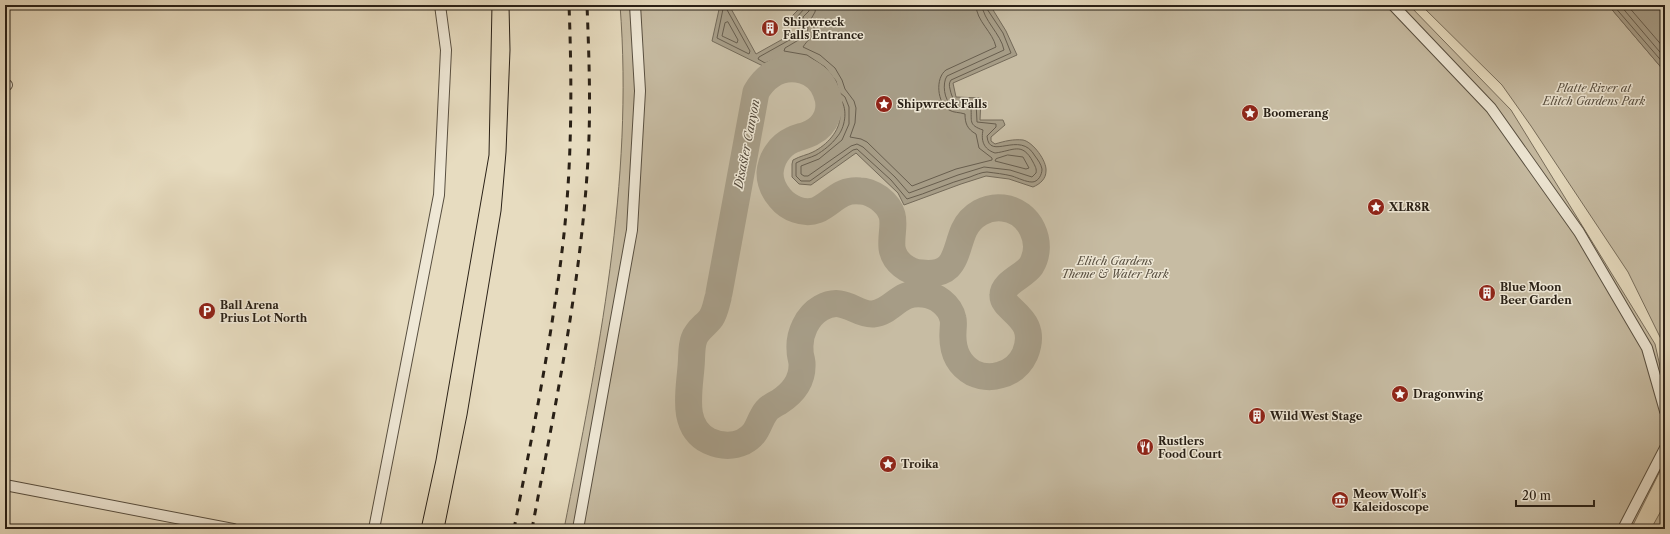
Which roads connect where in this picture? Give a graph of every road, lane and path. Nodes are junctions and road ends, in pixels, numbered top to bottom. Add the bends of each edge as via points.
1 (440, 5) edge
2 (635, 5) edge
3 (1393, 5) edge
4 (1665, 411) edge
5 (1665, 448) edge
6 (5, 485) edge
7 (233, 529) edge
8 (374, 529) edge
9 (578, 529) edge
10 (1623, 529) edge

1 - 8 lane via 446,50 439,195
2 - 9 lane via 640,91 632,230
3 - 4 lane via 1491,108 1579,232 1647,348
5 - 10 lane
6 - 7 lane

